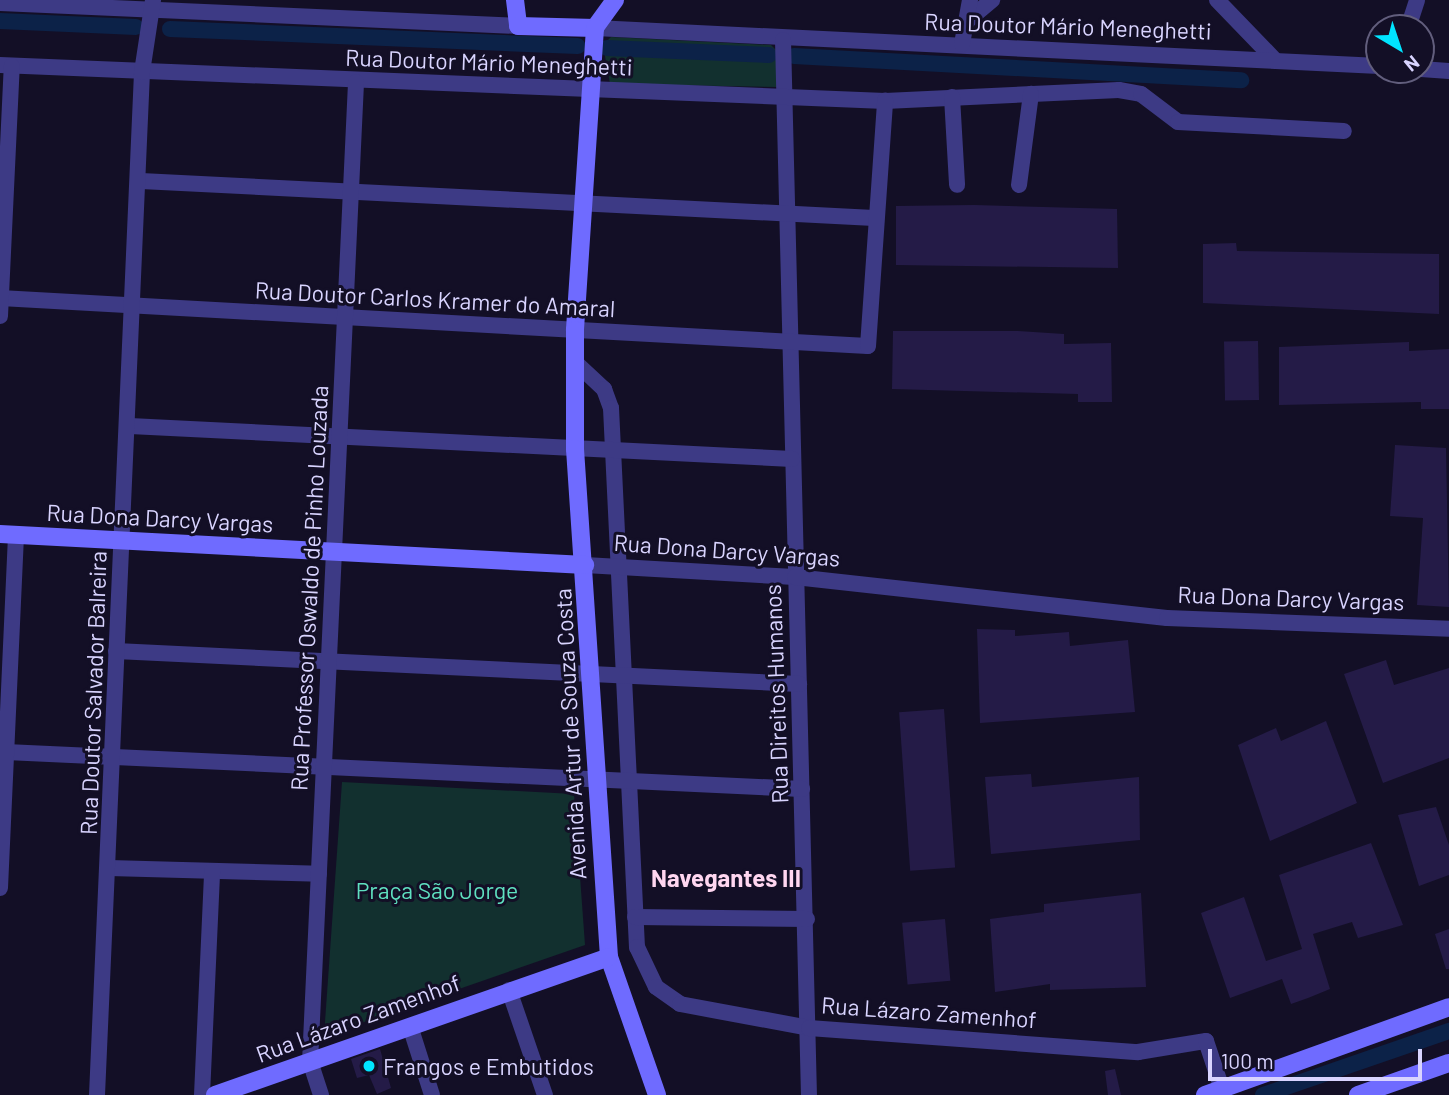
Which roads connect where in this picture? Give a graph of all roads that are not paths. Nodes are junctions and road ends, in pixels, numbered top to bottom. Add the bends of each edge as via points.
1 (515, 0) edge
2 (615, 0) edge
3 (970, 0) edge
4 (1217, 0) edge
5 (988, 1) edge
6 (0, 3) edge
7 (152, 6) edge
8 (967, 21) junction
9 (518, 26) junction
10 (595, 28) junction
11 (783, 40) junction
12 (962, 44) junction
13 (1274, 58) junction
14 (1365, 65) edge
15 (6, 66) edge
16 (142, 72) junction
17 (356, 82) junction
18 (594, 90) junction
19 (1031, 94) junction
20 (783, 97) junction
21 (953, 97) junction
22 (885, 101) junction
23 (1344, 131) dead end
24 (141, 181) junction
25 (957, 185) dead end
26 (1019, 185) dead end
27 (350, 192) junction
28 (587, 204) junction
29 (785, 215) junction
30 (874, 218) junction
31 (0, 298) edge
32 (136, 305) junction
33 (0, 316) edge
34 (345, 317) junction
35 (575, 330) junction
36 (789, 339) junction
37 (575, 362) junction
38 (130, 426) junction
39 (339, 437) junction
40 (575, 449) junction
41 (792, 458) junction
42 (8, 534) edge
43 (122, 540) junction
44 (334, 552) junction
45 (585, 565) junction
46 (620, 567) junction
47 (795, 577) junction
48 (1449, 629) edge
49 (5, 649) edge
50 (116, 651) junction
51 (329, 660) junction
52 (592, 671) junction
53 (624, 672) junction
54 (799, 684) junction
55 (6, 752) junction
56 (116, 753) junction
57 (324, 764) junction
58 (596, 778) junction
59 (628, 780) junction
60 (802, 789) junction
61 (1, 863) edge
62 (633, 867) junction
63 (109, 868) junction
64 (602, 869) junction
65 (212, 871) junction
66 (319, 874) junction
67 (0, 888) edge
68 (635, 917) junction
69 (807, 919) junction
70 (637, 947) junction
71 (609, 957) junction
72 (509, 990) junction
73 (1449, 1007) edge
74 (410, 1026) junction
75 (809, 1028) junction
76 (310, 1062) junction
77 (1449, 1063) edge
78 (1227, 1091) edge
79 (97, 1095) edge
80 (202, 1095) edge
81 (215, 1095) edge
82 (321, 1095) edge
83 (432, 1095) edge
84 (545, 1095) edge
85 (657, 1095) edge
86 (809, 1095) edge
87 (1205, 1095) edge
88 (1358, 1095) edge

1 - 9 street
2 - 10 street
3 - 8 street
4 - 13 street
5 - 8 street
6 - 7 street, Rua Doutor Mário Meneghetti
7 - 9 street, Rua Doutor Mário Meneghetti
7 - 16 street, Rua Doutor Salvador Balreira
8 - 12 street
9 - 10 street, Rua Doutor Mário Meneghetti
10 - 11 street, Rua Doutor Mário Meneghetti
10 - 18 street, Avenida Artur de Souza Costa
11 - 12 street, Rua Doutor Mário Meneghetti
11 - 20 street, Rua Direitos Humanos
12 - 13 street, Rua Doutor Mário Meneghetti
13 - 14 street, Rua Doutor Mário Meneghetti
15 - 16 street, Rua Doutor Mário Meneghetti
15 - 31 street
16 - 17 street, Rua Doutor Mário Meneghetti
16 - 24 street, Rua Doutor Salvador Balreira
17 - 18 street, Rua Doutor Mário Meneghetti
17 - 27 street, Rua Professor Oswaldo de Pinho Louzada
18 - 20 street, Rua Doutor Mário Meneghetti
18 - 28 street, Avenida Artur de Souza Costa
19 - 21 street, Rua Doutor Mário Meneghetti
19 - 23 street, Rua Doutor Mário Meneghetti via 1119,90 1141,94 1178,122
19 - 26 street
20 - 22 street, Rua Doutor Mário Meneghetti
20 - 29 street, Rua Direitos Humanos
21 - 22 street, Rua Doutor Mário Meneghetti
21 - 25 street
22 - 30 street
24 - 27 street
24 - 32 street, Rua Doutor Salvador Balreira
27 - 28 street
27 - 34 street, Rua Professor Oswaldo de Pinho Louzada
28 - 29 street
28 - 35 street, Avenida Artur de Souza Costa
29 - 30 street
29 - 36 street, Rua Direitos Humanos
30 - 36 street, Rua Doutor Carlos Kramer do Amaral via 868,346
31 - 32 street, Rua Doutor Carlos Kramer do Amaral
31 - 33 street
32 - 34 street, Rua Doutor Carlos Kramer do Amaral
32 - 38 street, Rua Doutor Salvador Balreira
34 - 35 street, Rua Doutor Carlos Kramer do Amaral
34 - 39 street, Rua Professor Oswaldo de Pinho Louzada
35 - 36 street, Rua Doutor Carlos Kramer do Amaral
35 - 37 street, Avenida Artur de Souza Costa
36 - 41 street, Rua Direitos Humanos
37 - 40 street, Avenida Artur de Souza Costa
37 - 46 street via 604,390 611,408
38 - 39 street
38 - 43 street, Rua Doutor Salvador Balreira
39 - 40 street
39 - 44 street, Rua Professor Oswaldo de Pinho Louzada
40 - 41 street
40 - 45 street, Avenida Artur de Souza Costa
41 - 47 street, Rua Direitos Humanos
42 - 43 street, Rua Dona Darcy Vargas
42 - 49 street
43 - 44 street, Rua Dona Darcy Vargas
43 - 50 street, Rua Doutor Salvador Balreira
44 - 45 street, Rua Dona Darcy Vargas
44 - 51 street, Rua Professor Oswaldo de Pinho Louzada
45 - 46 street, Rua Dona Darcy Vargas
45 - 52 street, Avenida Artur de Souza Costa
46 - 47 street, Rua Dona Darcy Vargas
46 - 53 street
47 - 48 street, Rua Dona Darcy Vargas via 1167,618
47 - 54 street, Rua Direitos Humanos
49 - 55 street
50 - 51 street
50 - 56 street, Rua Doutor Salvador Balreira
51 - 52 street
51 - 57 street, Rua Professor Oswaldo de Pinho Louzada
52 - 53 street
52 - 58 street, Avenida Artur de Souza Costa
53 - 54 street
53 - 59 street
54 - 60 street, Rua Direitos Humanos
55 - 56 street
55 - 61 street
56 - 57 street
56 - 63 street, Rua Doutor Salvador Balreira
57 - 58 street
57 - 66 street, Rua Professor Oswaldo de Pinho Louzada
58 - 59 street
58 - 64 street, Avenida Artur de Souza Costa
59 - 60 street
59 - 62 street
60 - 69 street, Rua Direitos Humanos
61 - 67 street
62 - 64 street
62 - 68 street
63 - 65 street
63 - 79 street, Rua Doutor Salvador Balreira
64 - 71 street, Avenida Artur de Souza Costa
65 - 66 street
65 - 80 street
66 - 76 street, Rua Professor Oswaldo de Pinho Louzada
68 - 69 street
68 - 70 street
69 - 75 street, Rua Direitos Humanos
70 - 71 street, Rua Lázaro Zamenhof
70 - 75 street, Rua Lázaro Zamenhof via 656,987 680,1004
71 - 72 street, Rua Lázaro Zamenhof
71 - 85 street, Avenida Artur de Souza Costa
72 - 74 street, Rua Lázaro Zamenhof
72 - 84 street
73 - 78 street
74 - 76 street, Rua Lázaro Zamenhof
74 - 83 street
75 - 78 street, Rua Lázaro Zamenhof via 1138,1052 1206,1041
75 - 86 street, Rua Direitos Humanos
76 - 81 street, Rua Lázaro Zamenhof
76 - 82 street, Rua Professor Oswaldo de Pinho Louzada
77 - 88 street
78 - 87 street

